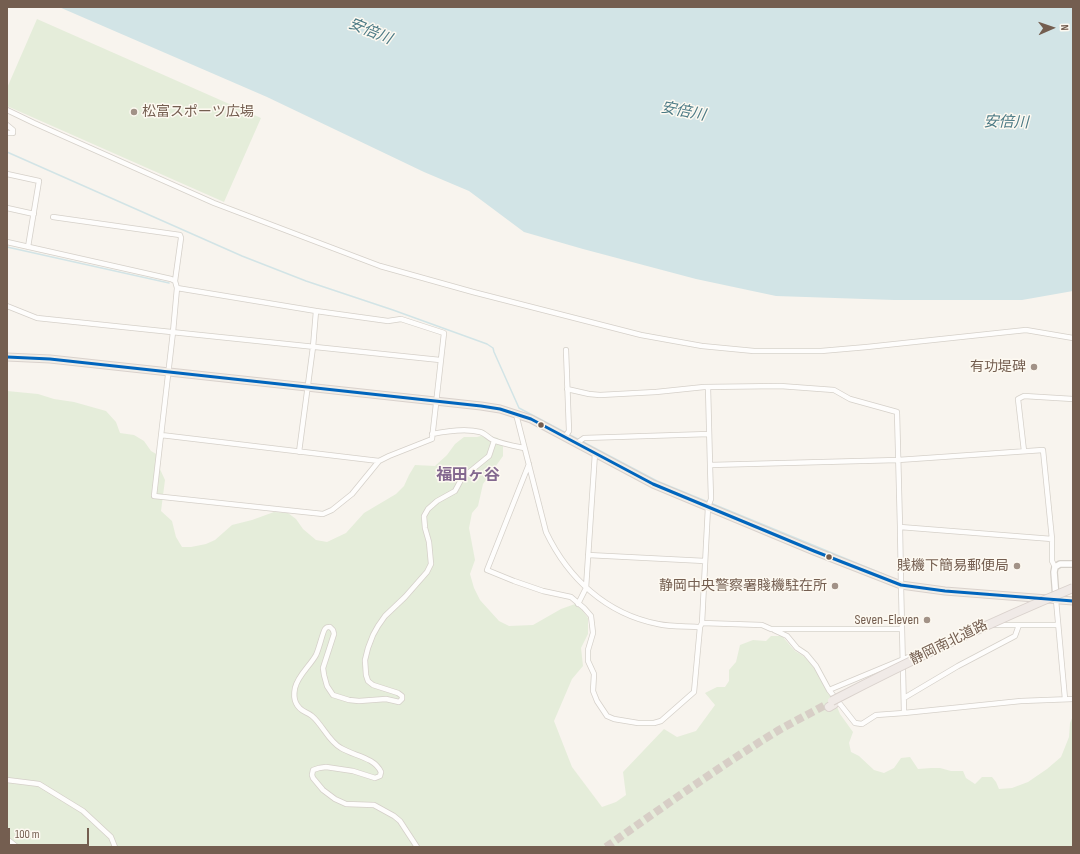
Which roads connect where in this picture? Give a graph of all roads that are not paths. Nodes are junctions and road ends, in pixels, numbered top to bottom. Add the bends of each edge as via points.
1 (7, 110) edge
2 (7, 125) edge
3 (7, 133) edge
4 (7, 174) edge
5 (7, 208) edge
6 (34, 214) junction
7 (53, 217) dead end
8 (7, 242) edge
9 (28, 247) junction
10 (175, 282) junction
11 (178, 288) junction
12 (7, 306) edge
13 (316, 311) junction
14 (174, 332) junction
15 (1073, 338) edge
16 (313, 347) junction
17 (566, 350) dead end
18 (7, 357) edge
19 (440, 360) junction
20 (169, 372) junction
21 (308, 387) junction
22 (708, 387) junction
23 (567, 389) junction
24 (1073, 398) edge
25 (436, 401) junction
26 (516, 414) junction
27 (432, 434) junction
28 (709, 434) junction
29 (161, 435) junction
30 (565, 437) junction
31 (494, 441) junction
32 (577, 443) junction
33 (524, 448) junction
34 (1024, 451) junction
35 (299, 452) junction
36 (596, 453) junction
37 (898, 460) junction
38 (379, 461) junction
39 (529, 464) junction
40 (710, 465) junction
41 (708, 507) junction
42 (900, 527) junction
43 (1052, 539) junction
44 (588, 554) junction
45 (705, 562) junction
46 (1073, 564) edge
47 (1055, 567) junction
48 (901, 585) junction
49 (586, 588) junction
50 (1073, 588) edge
51 (1073, 594) edge
52 (1056, 600) junction
53 (1073, 601) edge
54 (578, 604) junction
55 (701, 625) junction
56 (1019, 625) junction
57 (1058, 625) junction
58 (771, 629) junction
59 (902, 629) junction
60 (903, 660) junction
61 (829, 690) junction
62 (904, 698) junction
63 (1065, 699) junction
64 (1073, 699) edge
65 (904, 713) junction
66 (7, 780) edge
67 (7, 839) edge
68 (16, 847) edge
69 (115, 847) edge
70 (417, 847) edge

1 - 15 street via 214,203 380,266 641,335 702,346 762,351 821,351 1026,330
2 - 3 street via 13,130 13,133
4 - 6 street via 39,181
5 - 6 street
6 - 9 street
7 - 10 street via 180,234
8 - 9 street
9 - 10 street
10 - 11 street
11 - 13 street
11 - 14 street
12 - 14 street via 37,318
13 - 16 street
13 - 19 street via 388,321 401,319 444,333
14 - 16 street
14 - 20 street
16 - 19 street
16 - 21 street
17 - 23 street
18 - 20 main road
19 - 25 street
20 - 21 main road
20 - 29 street
21 - 25 main road
21 - 35 street
22 - 23 street via 600,395
22 - 28 street
22 - 37 street via 780,386 834,390 850,399 897,412
23 - 30 street via 568,431
24 - 34 street via 1024,396 1018,399
25 - 26 main road via 500,409
25 - 27 street
26 - 30 main road
26 - 33 street
27 - 31 street via 450,430 474,431 482,432
27 - 38 street via 432,439
28 - 32 street via 584,438
28 - 40 street
29 - 35 street
29 - 38 street via 154,496 160,498 323,514 352,494
30 - 32 main road
31 - 33 street
31 - 70 street via 489,456 462,478 455,491 428,509 424,516 431,564 405,597 385,616 368,648 365,660 368,682 398,693 402,699 399,702 386,699 360,701 333,695 327,686 323,668 334,634 330,627 324,630 316,655 299,678 296,687 296,703 301,710 312,716 340,748 366,758 379,767 381,772 380,776 375,778 353,771 326,767 313,770 313,778 335,799 346,804 374,805 394,816
32 - 36 main road
33 - 39 street
34 - 37 street
34 - 43 street via 1043,450
35 - 38 street
36 - 41 main road via 653,484
36 - 44 street
37 - 40 street
37 - 42 street
39 - 49 street via 546,532 563,561
39 - 54 street via 487,570 543,591 570,596
40 - 41 street via 711,499
41 - 45 street
41 - 48 main road
42 - 43 street
42 - 48 street
43 - 47 street via 1052,561
44 - 45 street
44 - 49 street
45 - 55 street
46 - 47 street via 1060,564
47 - 52 street
48 - 52 main road
48 - 59 street
49 - 54 street
49 - 55 street via 606,603 638,619 659,624
50 - 51 highway, 静岡南北道路, bridge via 881,676 831,704 993,626
52 - 53 main road
52 - 57 street
54 - 55 street via 591,616 594,633 588,650 588,661 594,674 593,690 597,701 607,716 638,723 660,721 694,692
55 - 58 street via 762,625
56 - 57 street
56 - 60 street via 985,624
56 - 62 street via 1015,636
57 - 63 street
58 - 59 street
58 - 61 street via 787,636 806,654
59 - 60 street
60 - 61 street
60 - 62 street
61 - 65 street via 855,723 862,724 876,715
62 - 65 street
63 - 64 street
63 - 65 street
66 - 69 street via 39,784 83,811 111,837
67 - 68 street

